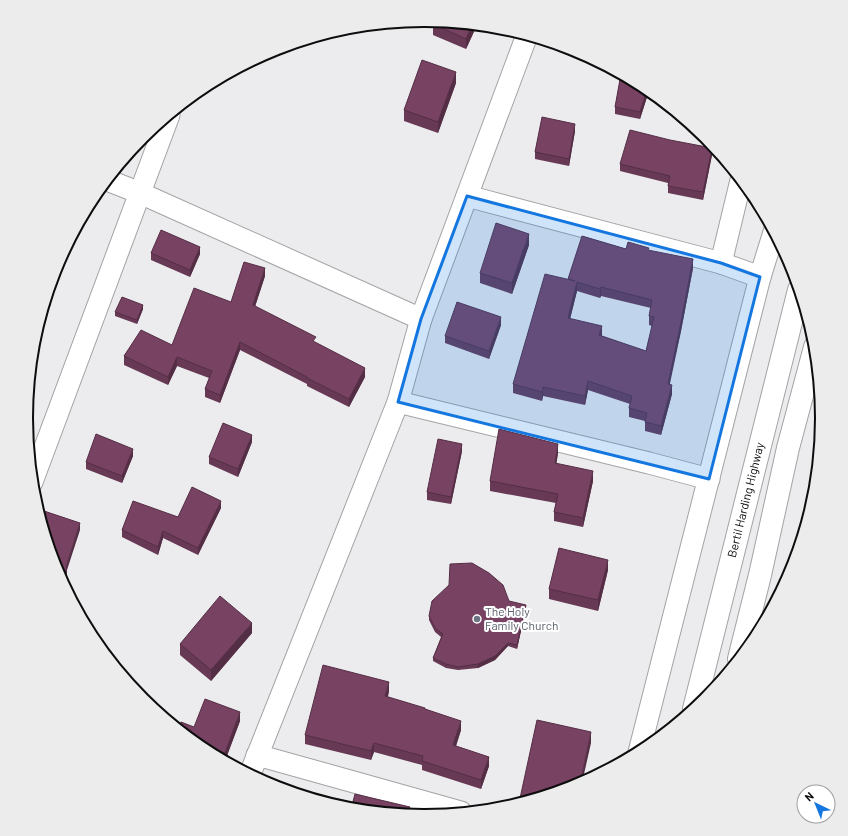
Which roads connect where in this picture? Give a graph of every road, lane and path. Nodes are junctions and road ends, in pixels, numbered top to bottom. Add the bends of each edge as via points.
1 (525, 40) edge
2 (165, 125) edge
3 (112, 182) edge
4 (739, 187) edge
5 (140, 193) junction
6 (467, 196) junction
7 (772, 239) edge
8 (721, 263) junction
9 (760, 277) junction
10 (797, 300) edge
11 (421, 320) junction
12 (811, 362) edge
13 (398, 402) junction
14 (36, 470) edge
15 (709, 479) junction
16 (743, 644) edge
17 (697, 697) edge
18 (641, 743) edge
19 (254, 765) edge
20 (444, 808) edge

1 - 6 street
2 - 5 street
3 - 5 street
4 - 8 street
5 - 11 street
5 - 14 street
6 - 8 street
6 - 11 street
7 - 9 street
8 - 9 street
9 - 15 street
10 - 17 main road, Bertil Harding Highway
11 - 13 street
12 - 16 main road via 788,448
13 - 15 street
13 - 19 street
15 - 18 street
19 - 20 street

